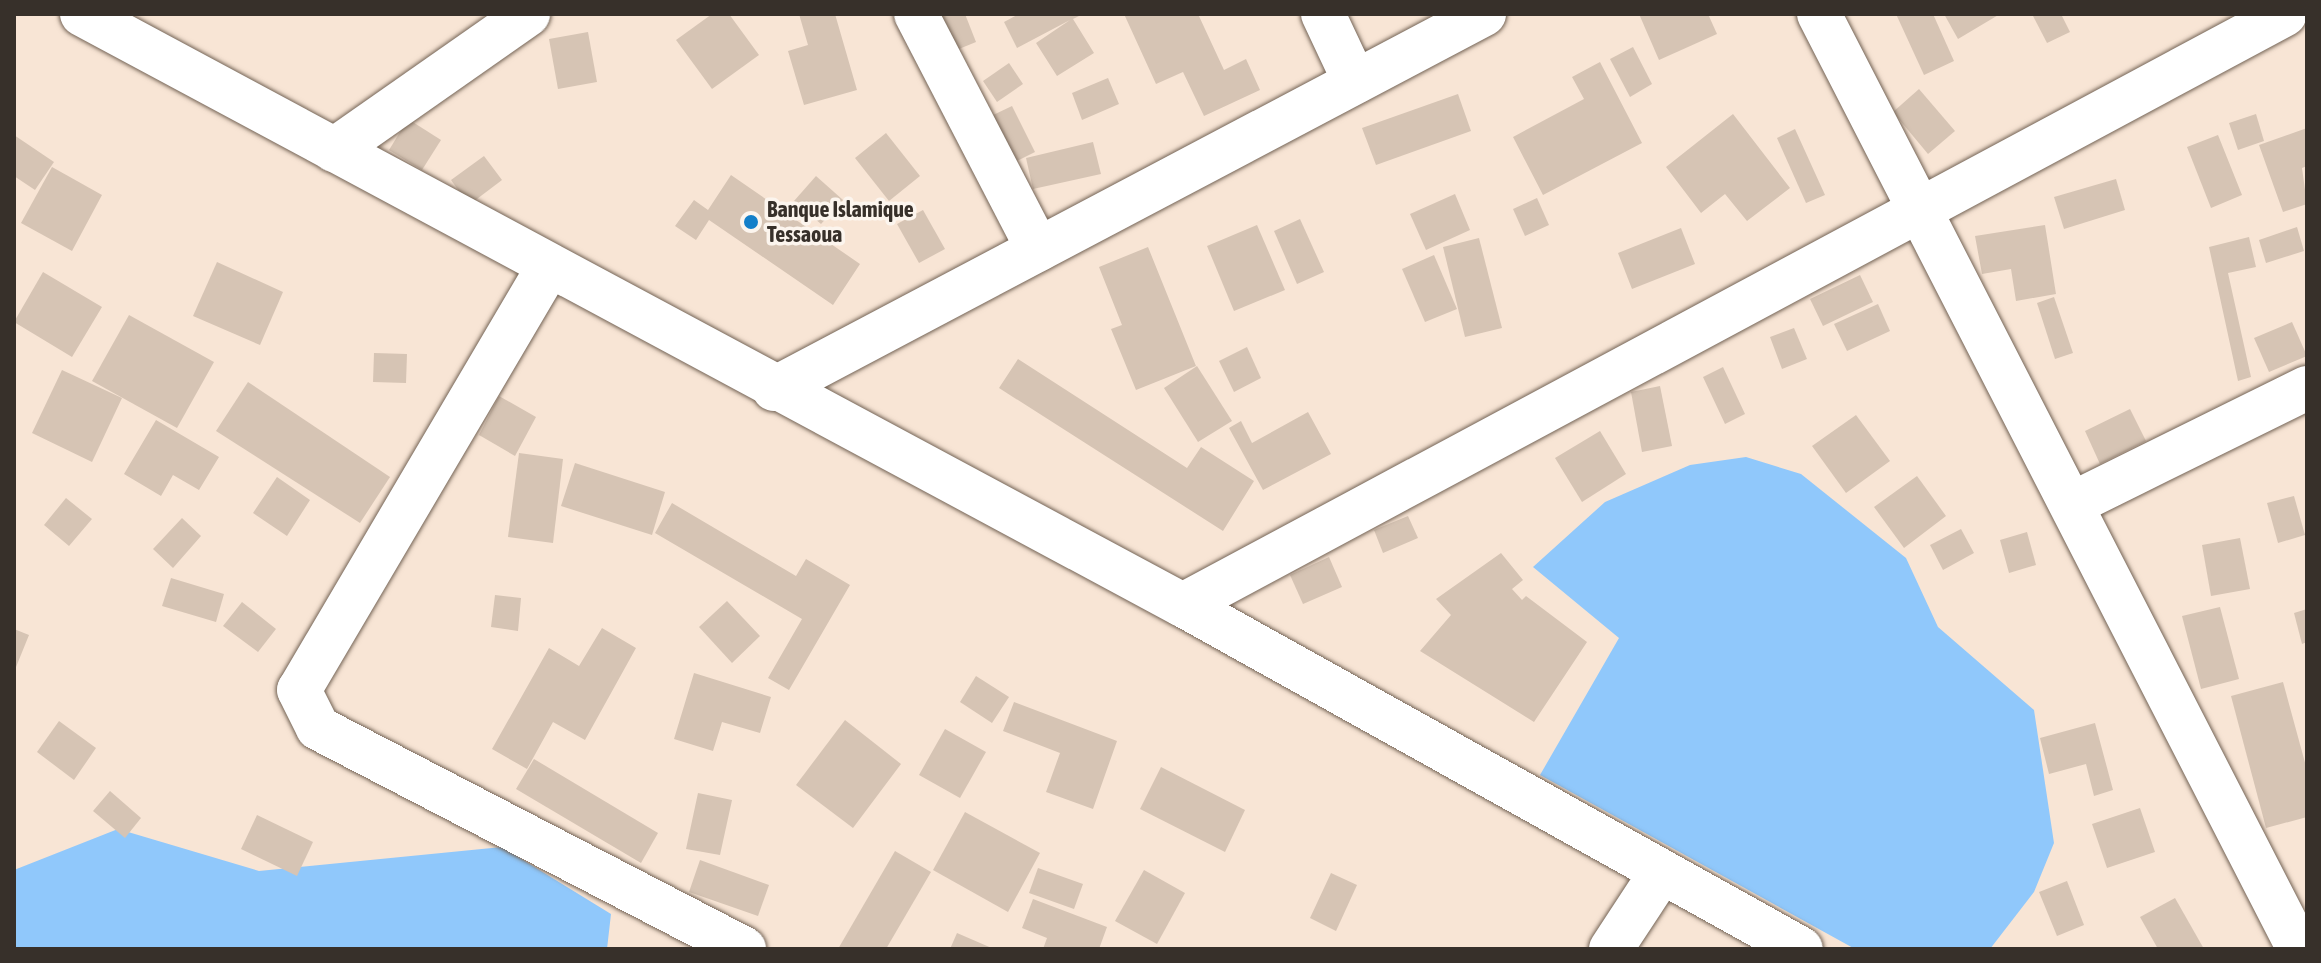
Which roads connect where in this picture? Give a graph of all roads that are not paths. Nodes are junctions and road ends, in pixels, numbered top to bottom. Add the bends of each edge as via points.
1 (82, 14) edge
2 (528, 14) edge
3 (916, 14) edge
4 (1323, 14) edge
5 (1484, 14) edge
6 (1819, 14) edge
7 (2285, 14) edge
8 (1355, 82) junction
9 (334, 150) junction
10 (1922, 209) junction
11 (1038, 249) junction
12 (549, 266) junction
13 (2307, 388) edge
14 (774, 389) junction
15 (2072, 504) junction
16 (1183, 605) junction
17 (1661, 873) junction
18 (744, 949) edge
19 (1611, 949) edge
20 (1801, 949) edge
21 (2299, 949) edge

1 - 9 main road
2 - 9 main road
3 - 11 main road
4 - 8 main road
5 - 8 main road
6 - 10 main road
7 - 10 main road
8 - 11 main road
9 - 12 main road
10 - 15 main road
10 - 16 main road
11 - 14 main road
12 - 14 main road
12 - 18 main road via 299,690 318,728
13 - 15 main road
14 - 16 main road
15 - 21 main road
16 - 17 main road
17 - 19 main road
17 - 20 main road

